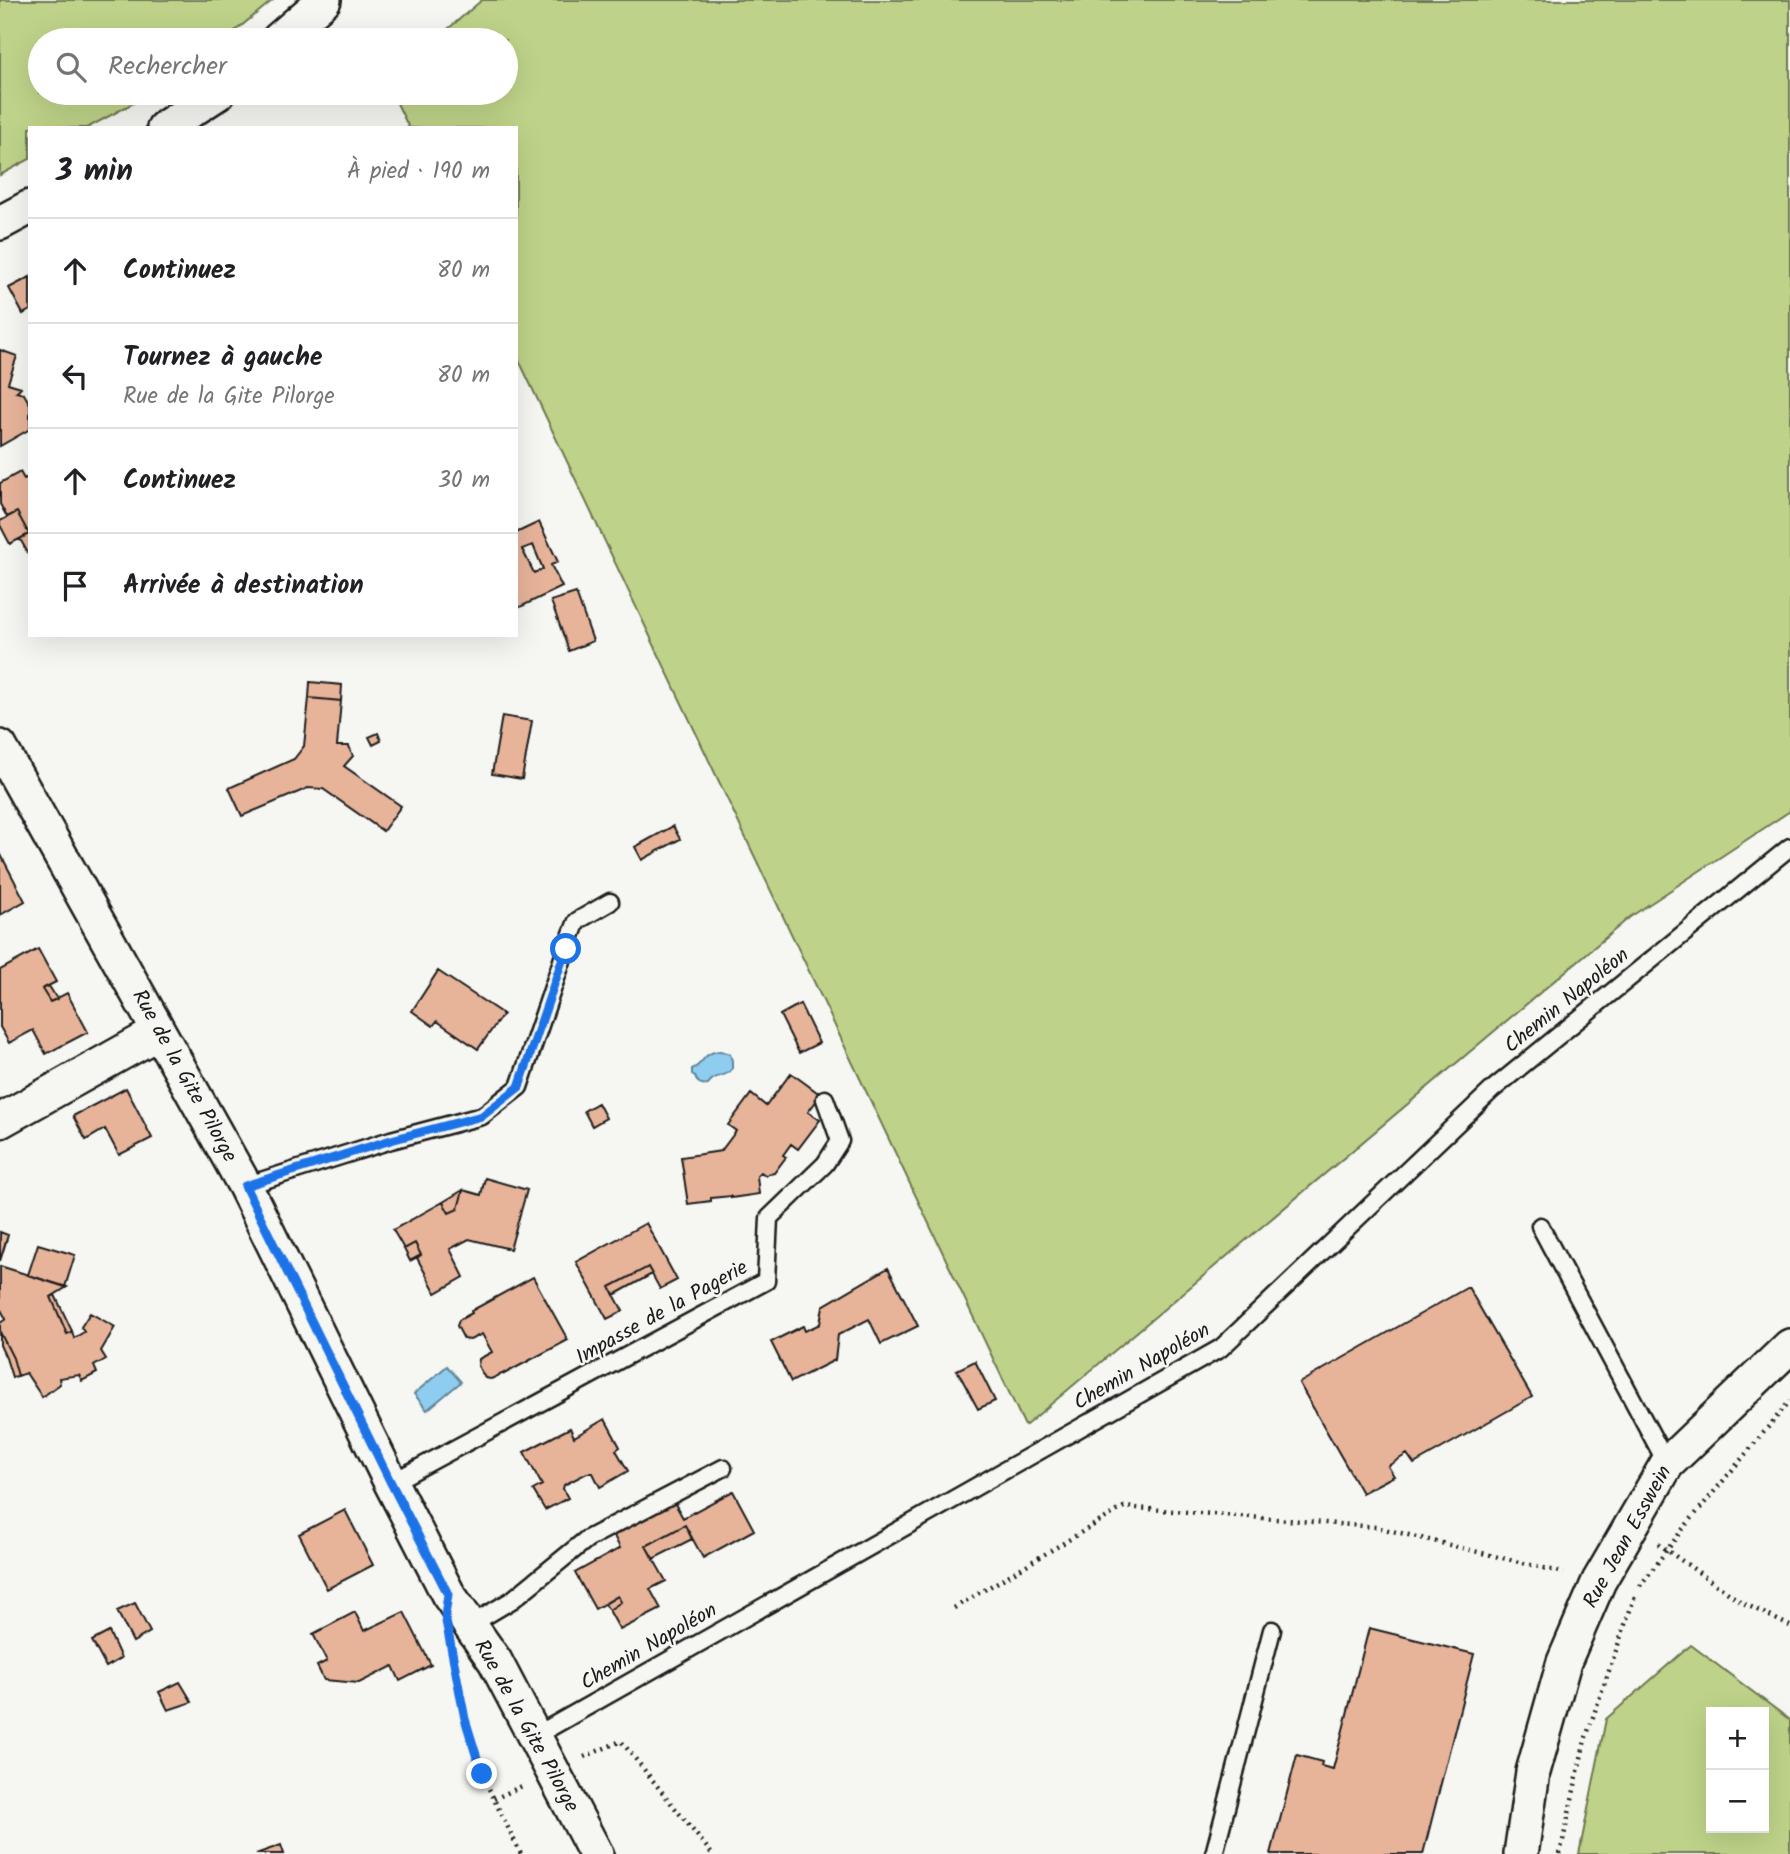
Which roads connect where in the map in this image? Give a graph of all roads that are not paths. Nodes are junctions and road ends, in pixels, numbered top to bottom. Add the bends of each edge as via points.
1 (324, 0) edge
2 (292, 28) edge
3 (199, 105) edge
4 (167, 126) edge
5 (28, 208) edge
6 (0, 223) edge
7 (0, 747) edge
8 (1790, 847) edge
9 (610, 902) dead end
10 (159, 1032) junction
11 (825, 1099) dead end
12 (0, 1121) edge
13 (245, 1186) junction
14 (1540, 1226) dead end
15 (1790, 1346) edge
16 (1667, 1464) junction
17 (723, 1468) dead end
18 (391, 1483) junction
19 (470, 1625) junction
20 (1272, 1630) dead end
21 (535, 1736) junction
22 (596, 1854) edge
23 (1214, 1854) edge
24 (1521, 1854) edge

1 - 2 street
3 - 4 street
5 - 6 street
7 - 10 street, Rue de la Gite Pilorge
8 - 21 lane, Chemin Napoléon via 1493,1088 1221,1349
9 - 13 lane via 577,921 519,1087 482,1116
10 - 12 street
10 - 13 street, Rue de la Gite Pilorge
11 - 18 lane, Impasse de la Pagerie via 840,1141 825,1164 769,1218 766,1282
13 - 18 street, Rue de la Gite Pilorge
14 - 16 lane
15 - 16 street, Rue Jean Esswein
16 - 24 street, Rue Jean Esswein via 1598,1581 1564,1662 1533,1772
17 - 19 lane via 587,1539 512,1600
18 - 19 street, Rue de la Gite Pilorge via 448,1594
19 - 21 street, Rue de la Gite Pilorge
20 - 23 lane
21 - 22 street, Rue de la Gite Pilorge

